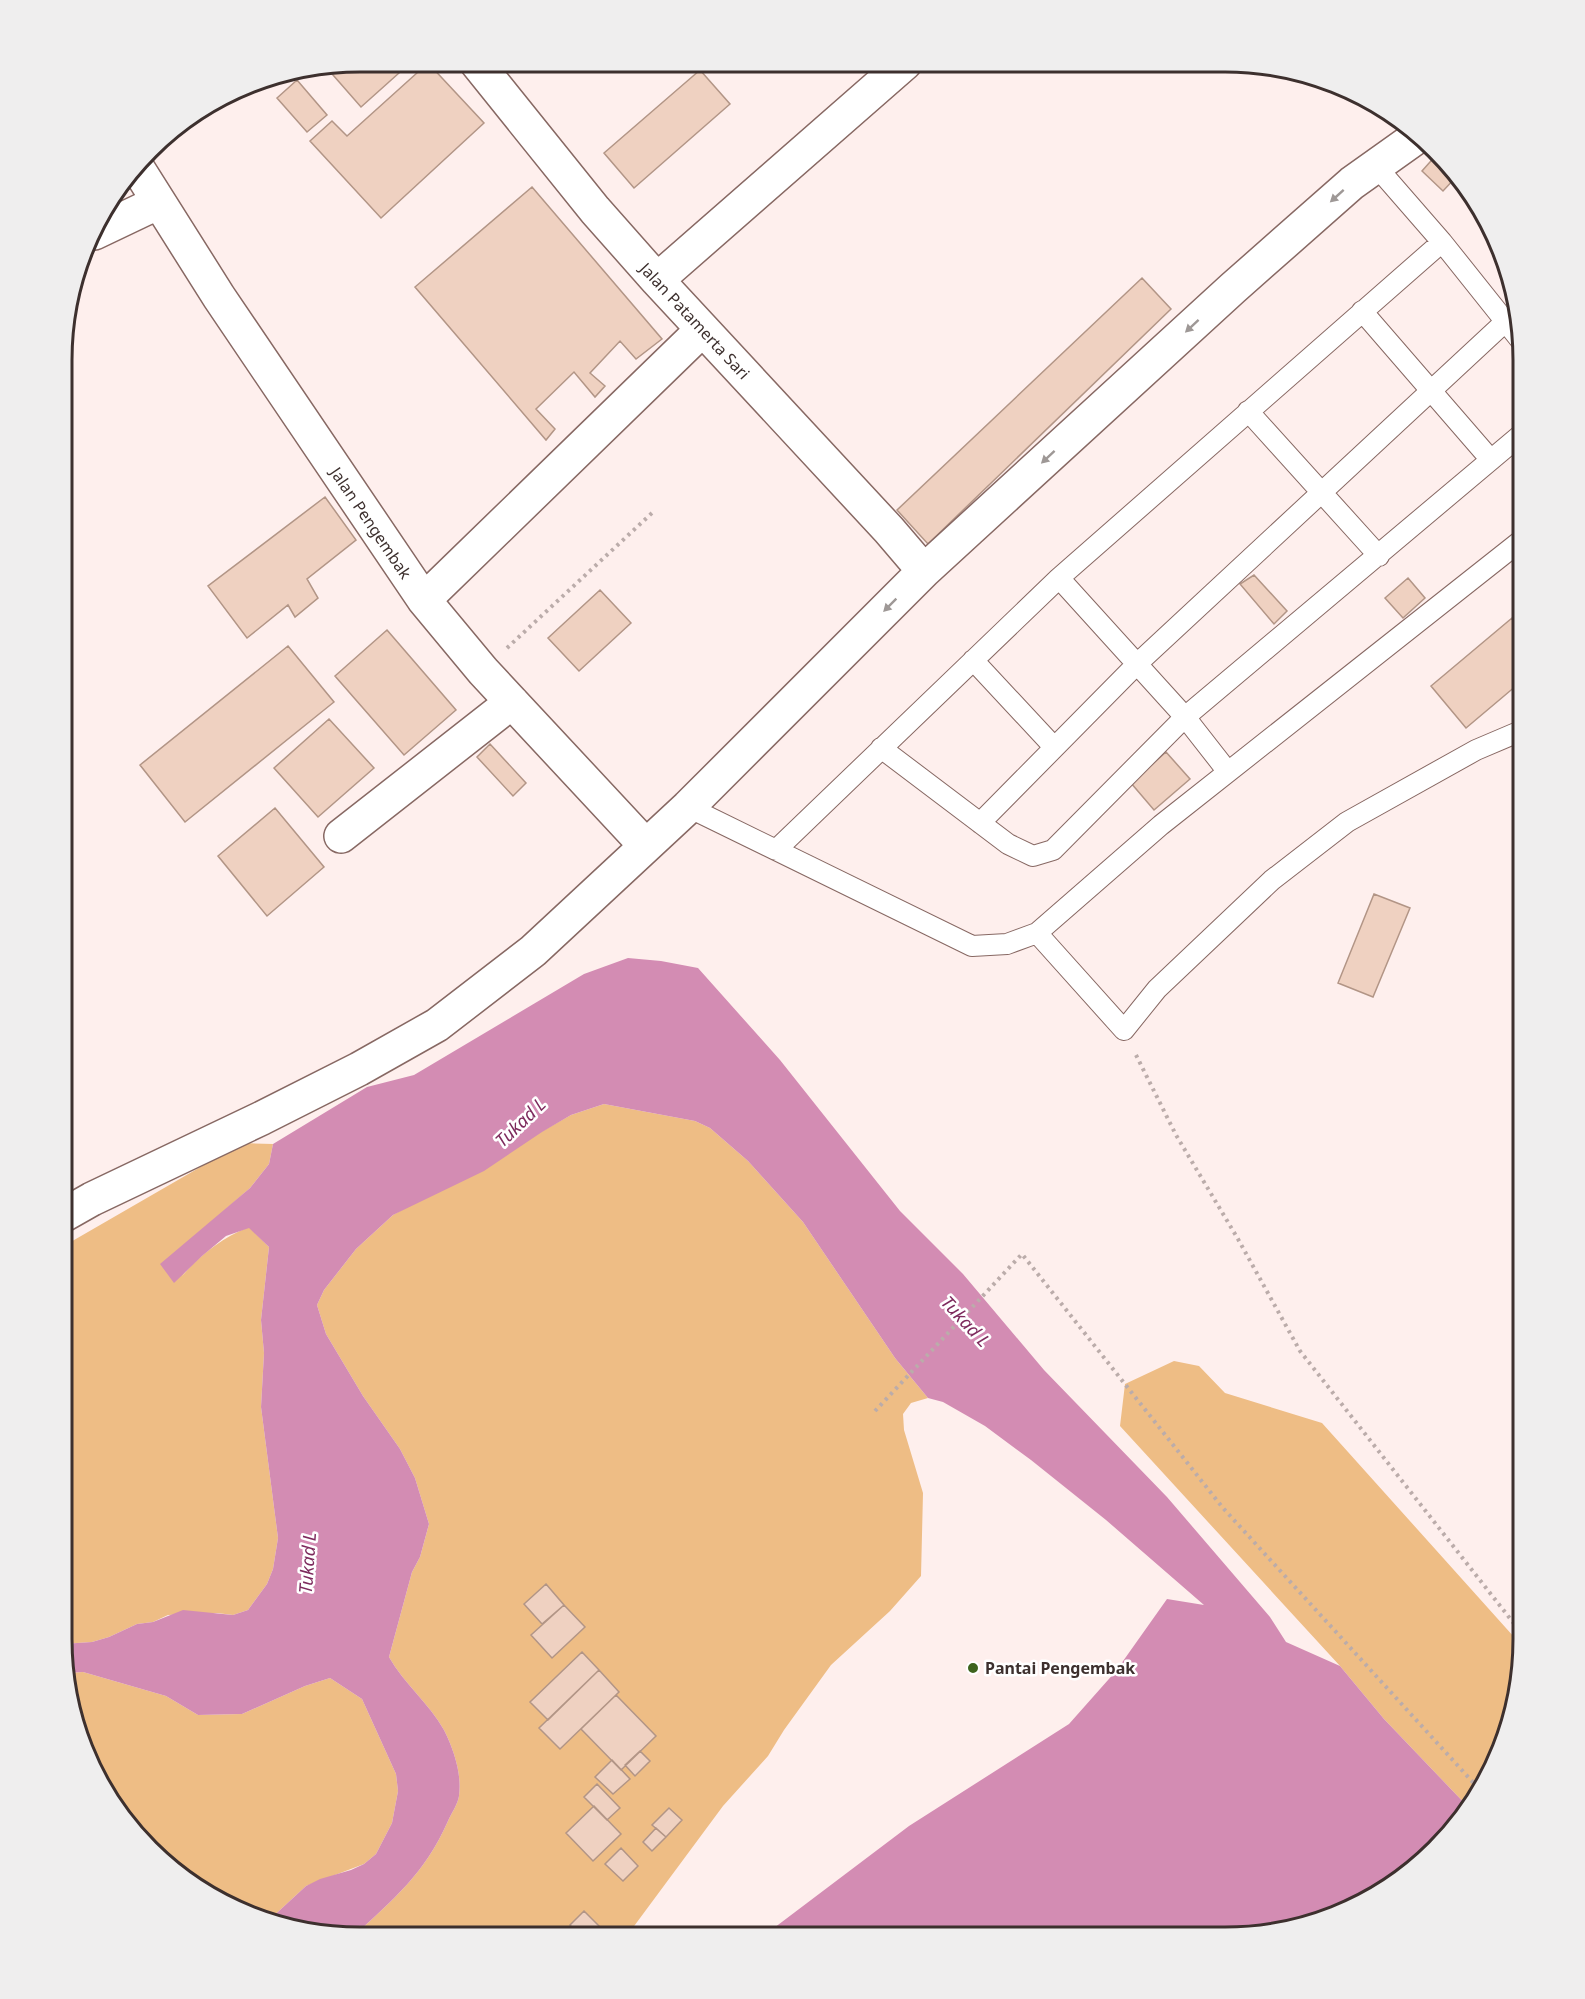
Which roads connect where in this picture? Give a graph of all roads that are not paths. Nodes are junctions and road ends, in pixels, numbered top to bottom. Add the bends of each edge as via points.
1 (484, 72) edge
2 (895, 72) edge
3 (1411, 141) edge
4 (1375, 165) junction
5 (141, 174) edge
6 (159, 202) junction
7 (104, 229) edge
8 (1442, 242) junction
9 (657, 280) junction
10 (1362, 311) junction
11 (1505, 322) junction
12 (702, 330) junction
13 (1511, 330) edge
14 (1431, 391) junction
15 (1248, 411) junction
16 (1513, 441) edge
17 (1491, 460) junction
18 (1323, 491) junction
19 (1513, 547) edge
20 (1379, 555) junction
21 (924, 571) junction
22 (1059, 578) junction
23 (424, 600) junction
24 (973, 660) junction
25 (1138, 663) junction
26 (512, 702) junction
27 (1185, 717) junction
28 (1513, 734) edge
29 (1054, 747) junction
30 (881, 748) junction
31 (1228, 772) junction
32 (688, 807) junction
33 (980, 823) junction
34 (341, 836) dead end
35 (646, 846) junction
36 (776, 850) junction
37 (1037, 933) junction
38 (72, 1210) edge

1 - 9 street, Jalan Patamerta Sari
2 - 9 street
3 - 4 street
4 - 8 lane
4 -> 21 street via 1233,288
5 - 6 street, Jalan Pengembak
6 - 7 street
6 - 23 street, Jalan Pengembak
8 - 10 lane
8 - 11 lane
9 - 12 street, Jalan Patamerta Sari
10 - 14 lane
10 - 15 lane
11 - 13 lane
11 - 14 lane
12 - 21 street, Jalan Patamerta Sari
12 - 23 street
14 - 17 lane
14 - 18 lane
15 - 18 lane
15 - 22 lane
16 - 17 lane
17 - 20 lane
18 - 20 lane
18 - 25 lane
19 - 31 lane
20 - 27 lane
21 -> 32 street
22 - 24 lane
22 - 25 lane
23 - 26 street, Jalan Pengembak
24 - 29 lane
24 - 30 lane
25 - 27 lane
25 - 29 lane
26 - 34 street
26 - 35 street, Jalan Pengembak
27 - 31 lane
27 - 33 lane via 1053,850 1033,856 1008,844
28 - 37 lane via 1476,750 1347,822 1272,880 1157,989 1124,1030
29 - 33 lane
30 - 33 lane
30 - 36 lane
31 - 37 lane
32 - 35 street
32 - 36 lane
35 - 38 street via 533,951 438,1025 358,1069
36 - 37 lane via 972,946 1007,944

